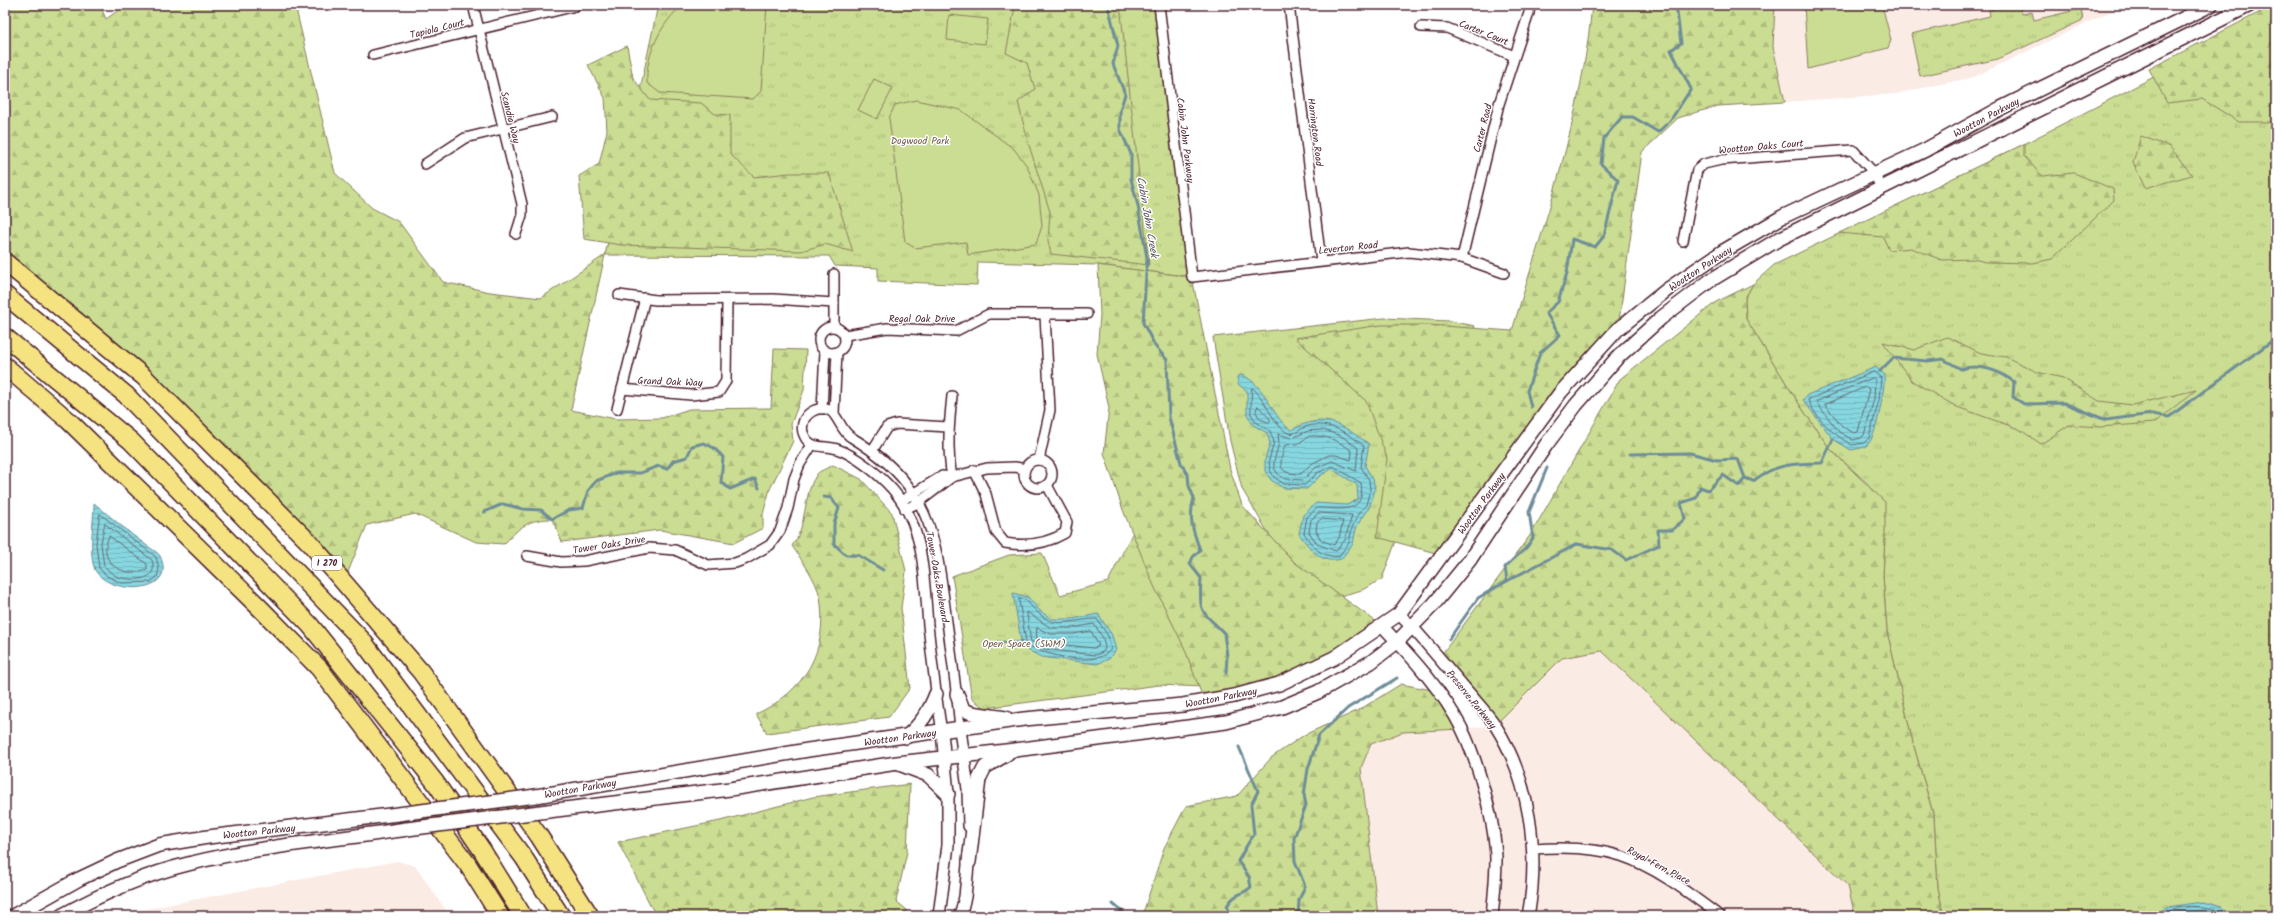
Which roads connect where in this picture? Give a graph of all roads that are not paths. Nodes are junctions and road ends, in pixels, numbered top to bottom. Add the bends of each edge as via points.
1 (473, 5) edge
2 (1159, 5) edge
3 (1289, 5) edge
4 (1530, 5) edge
5 (2211, 5) edge
6 (2250, 5) edge
7 (576, 6) edge
8 (1421, 28) dead end
9 (479, 30) junction
10 (374, 55) dead end
11 (1514, 56) junction
12 (552, 116) dead end
13 (503, 128) junction
14 (425, 164) dead end
15 (1874, 173) junction
16 (1881, 188) junction
17 (516, 234) dead end
18 (1683, 241) dead end
19 (1462, 258) junction
20 (1321, 261) junction
21 (5, 262) edge
22 (1504, 273) dead end
23 (834, 274) dead end
24 (1192, 277) joint
25 (5, 295) edge
26 (619, 295) dead end
27 (645, 298) junction
28 (727, 301) junction
29 (834, 303) junction
30 (1087, 314) dead end
31 (1045, 315) junction
32 (834, 327) junction
33 (845, 335) junction
34 (5, 337) edge
35 (825, 350) junction
36 (837, 352) junction
37 (5, 366) edge
38 (622, 389) junction
39 (952, 396) dead end
40 (617, 409) dead end
41 (822, 409) junction
42 (834, 412) junction
43 (948, 427) junction
44 (812, 445) junction
45 (872, 451) junction
46 (1039, 460) junction
47 (974, 470) junction
48 (1025, 470) junction
49 (952, 477) junction
50 (1047, 484) junction
51 (913, 493) junction
52 (918, 503) junction
53 (903, 505) junction
54 (527, 556) dead end
55 (1398, 614) junction
56 (1382, 626) junction
57 (1412, 627) junction
58 (1397, 642) junction
59 (936, 694) junction
60 (957, 694) junction
61 (1024, 719) junction
62 (960, 729) junction
63 (942, 732) junction
64 (906, 737) junction
65 (1015, 750) junction
66 (964, 755) junction
67 (944, 757) junction
68 (897, 763) junction
69 (948, 794) junction
70 (1533, 849) junction
71 (969, 862) junction
72 (84, 904) junction
73 (13, 916) edge
74 (61, 916) edge
75 (72, 916) edge
76 (500, 916) edge
77 (523, 916) edge
78 (561, 916) edge
79 (590, 916) edge
80 (939, 916) edge
81 (960, 916) edge
82 (1492, 916) edge
83 (1528, 916) edge
84 (1720, 916) edge

1 - 9 street, Scandia Way
2 - 24 street, Cabin John Parkway
3 - 20 street, Harrington Road
4 - 11 street, Carter Road
5 - 15 main road, Wootton Parkway via 2001,108 1925,150
6 - 16 main road, Wootton Parkway
7 - 9 street, Tapiola Court
8 - 11 street, Carter Court via 1447,28
9 - 10 street, Tapiola Court
9 - 13 street, Scandia Way
11 - 19 street, Carter Road via 1499,104
12 - 13 street
13 - 14 street via 465,138
13 - 17 street, Scandia Way via 522,204 522,215
15 - 16 street, Wootton Oaks Court
15 - 18 street, Wootton Oaks Court via 1853,150 1721,160 1704,164 1697,170
15 - 55 main road, Wootton Parkway via 1782,217 1722,252 1668,289 1618,330 1560,393 1413,597
16 - 57 main road, Wootton Parkway via 1779,239 1711,280 1661,318 1617,358 1576,405 1546,445 1469,561
19 - 20 street, Leverton Road via 1409,252
19 - 22 street, Leverton Road
20 - 24 street, Leverton Road
21 - 79 highway, I 270 via 144,377 310,543 421,672 539,836
23 - 29 street
25 - 78 highway, I 270 via 126,395 362,640 524,858
26 - 27 street
27 - 28 street
27 - 38 street, Grand Oak Way
28 - 29 street via 773,299
28 - 38 street, Grand Oak Way via 726,381 719,392 685,394
29 - 32 street
30 - 31 street, Regal Oak Drive
31 - 33 street, Regal Oak Drive via 989,314 956,331 887,328
31 - 46 street via 1050,410
32 - 33 street
32 - 35 street via 820,334 820,344
33 - 36 street via 844,346
34 - 77 highway via 131,441 310,625 435,782
35 - 36 street
35 - 41 street
36 - 42 street
37 - 76 highway via 68,420 319,668 468,865
38 - 40 street, Grand Oak Way
39 - 43 street
41 - 42 street
41 - 44 street via 810,412 803,423 804,435
42 - 45 street, Tower Oaks Boulevard via 848,435
43 - 45 street via 897,424 887,427
43 - 49 street
44 - 53 street, Tower Oaks Boulevard via 839,450 863,464 878,474
44 - 54 street, Tower Oaks Drive via 794,479 780,531 770,545 746,559 734,563 708,565 675,550 649,548 584,561 562,562
45 - 51 street, Tower Oaks Boulevard via 897,472
46 - 48 street via 1033,461
46 - 50 street via 1046,462 1051,469 1052,477
47 - 48 street via 1015,467
47 - 49 street
47 - 50 street via 986,494 996,532 1005,543 1020,545 1051,541 1065,533 1067,522
48 - 50 street via 1026,480 1032,486 1038,488
49 - 51 street via 942,476
49 - 52 street
51 - 52 street, Tower Oaks Boulevard
51 - 53 street
52 - 53 street
52 - 60 street, Tower Oaks Boulevard via 934,539
53 - 59 street, Tower Oaks Boulevard via 914,525 925,578
55 - 56 main road, Wootton Parkway
55 - 57 street, Preserve Parkway
56 - 58 street
56 - 61 main road, Wootton Parkway via 1334,658 1280,684 1234,696 1183,705
57 - 58 main road, Wootton Parkway
57 - 70 street, Preserve Parkway via 1495,725 1508,750 1524,794
58 - 65 main road, Wootton Parkway via 1370,662 1318,692 1282,707 1226,722
58 - 82 street via 1437,691 1462,729 1484,791 1496,858
59 - 63 street, Tower Oaks Boulevard
59 - 64 main road via 931,709 920,725
60 - 61 main road via 963,709 971,713
60 - 62 street, Tower Oaks Boulevard
61 - 62 main road, Wootton Parkway
62 - 63 main road, Wootton Parkway
62 - 66 street, Tower Oaks Boulevard
63 - 64 main road, Wootton Parkway
63 - 67 street, Tower Oaks Boulevard
64 - 73 main road, Wootton Parkway, bridge via 747,759 536,796 208,837 159,846 117,861 79,879
65 - 66 main road, Wootton Parkway
65 - 71 main road via 985,766 979,779
66 - 67 main road, Wootton Parkway
66 - 71 street, Tower Oaks Boulevard via 968,789
67 - 68 main road, Wootton Parkway
67 - 69 street, Tower Oaks Boulevard
68 - 69 main road via 928,775
68 - 72 main road, Wootton Parkway, bridge via 730,789 407,829 234,855 187,864 126,884
69 - 80 street, Tower Oaks Boulevard via 948,845
70 - 83 street, Preserve Parkway via 1532,893
70 - 84 street, Royal Fern Place via 1559,848 1622,856 1685,890
71 - 81 street, Tower Oaks Boulevard
72 - 74 main road, Wootton Parkway
72 - 75 main road

